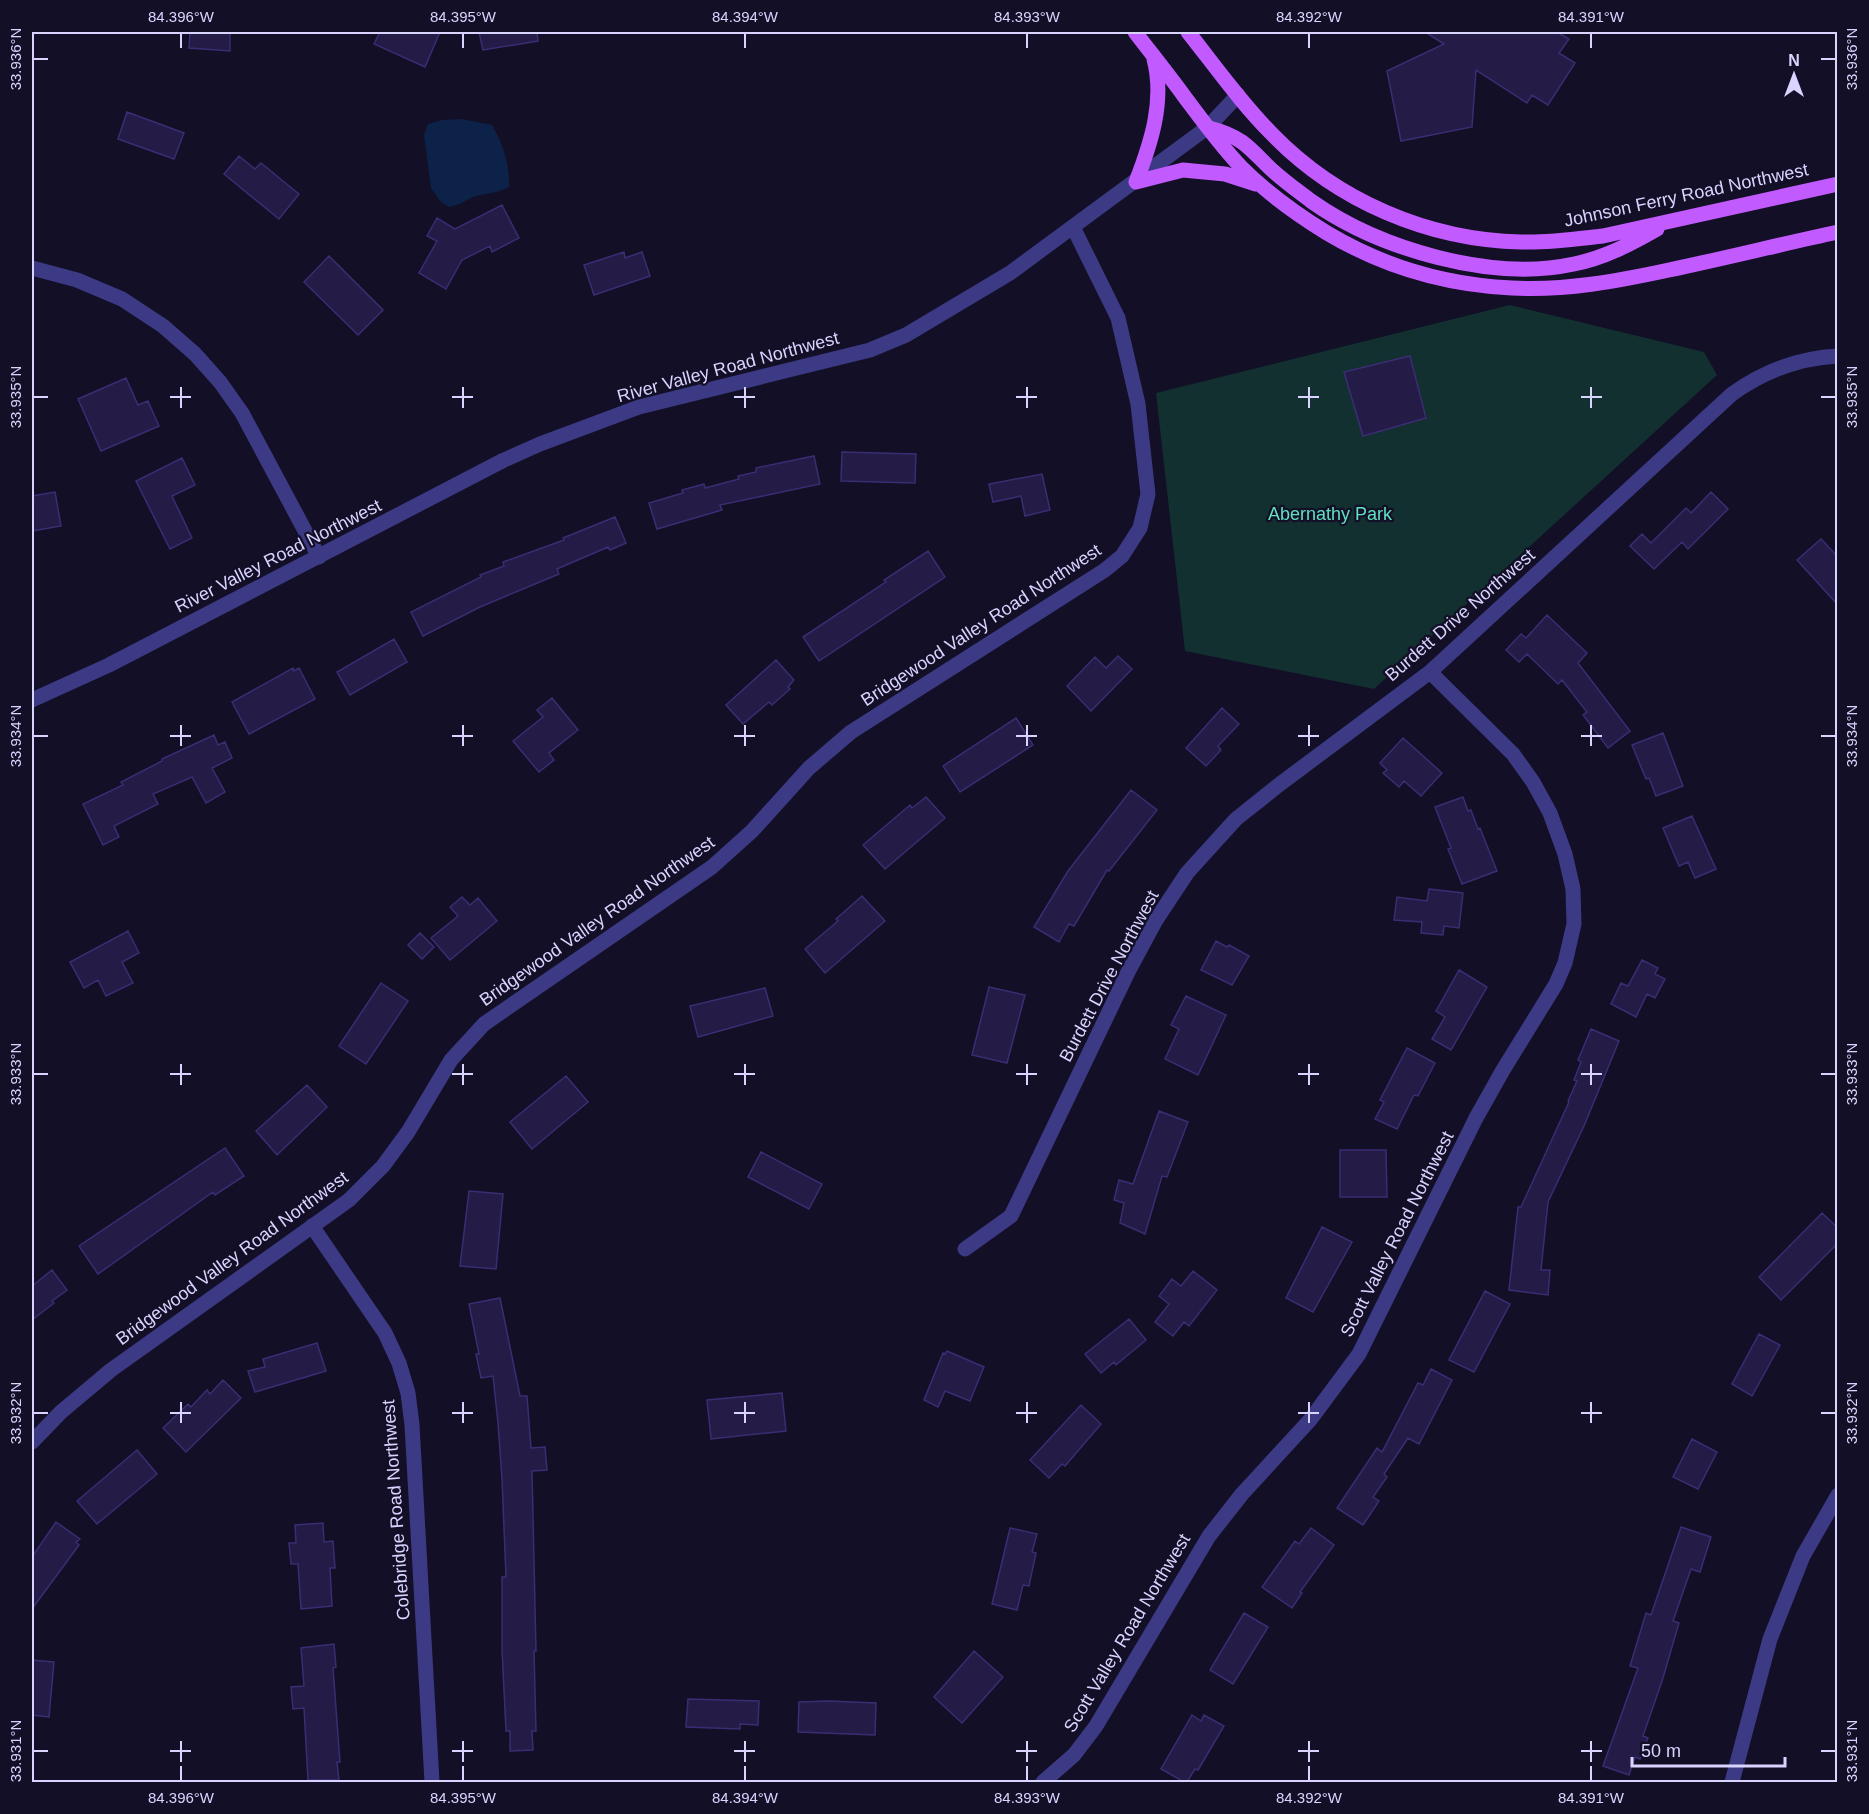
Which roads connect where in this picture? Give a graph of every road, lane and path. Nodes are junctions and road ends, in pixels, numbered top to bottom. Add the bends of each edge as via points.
1 (1135, 32) edge
2 (1188, 32) edge
3 (1154, 56) junction
4 (1238, 95) junction
5 (1208, 127) junction
6 (1136, 182) junction
7 (1838, 184) edge
8 (1262, 186) junction
9 (1670, 221) junction
10 (1072, 227) junction
11 (1838, 232) edge
12 (32, 268) edge
13 (1838, 356) edge
14 (319, 557) junction
15 (1430, 672) junction
16 (32, 700) edge
17 (312, 1226) junction
18 (965, 1249) dead end
19 (32, 1442) edge
20 (1838, 1495) edge
21 (432, 1782) edge
22 (1043, 1782) edge
23 (1732, 1782) edge

1 - 3 main road
2 - 4 main road, Johnson Ferry Road Northwest
3 - 5 main road
3 - 6 main road via 1157,113
4 - 5 street, River Valley Road Northwest
4 - 9 main road, Johnson Ferry Road Northwest via 1271,134 1339,189 1386,213 1430,228 1491,240 1551,242 1603,236
5 - 6 street, River Valley Road Northwest
5 - 8 main road
5 - 9 main road via 1243,142 1287,183 1325,211 1399,246 1443,259 1532,269 1574,264 1616,251
6 - 8 main road via 1183,170 1226,174
6 - 10 street, River Valley Road Northwest
7 - 9 main road, Johnson Ferry Road Northwest
8 - 11 main road via 1299,216 1368,256 1472,285 1558,287 1632,278
10 - 14 street, River Valley Road Northwest via 1010,273 906,335 870,350 639,407 555,438 504,460
10 - 17 street, Bridgewood Valley Road Northwest via 1118,318 1138,404 1148,494 1140,528 1122,556 851,732 808,768 752,831 712,867 484,1024 451,1060 383,1166 349,1200
12 - 14 street via 77,280 122,299 163,326 195,354 242,413
13 - 15 street, Burdett Drive Northwest via 1779,367 1732,394
14 - 16 street, River Valley Road Northwest via 109,665
15 - 18 street, Burdett Drive Northwest via 1236,819 1187,873 1128,972 1011,1216
15 - 22 street, Scott Valley Road Northwest via 1514,754 1550,813 1573,890 1574,924 1565,963 1476,1118 1359,1354 1310,1420 1209,1536 1096,1726 1074,1755
17 - 19 street, Bridgewood Valley Road Northwest via 111,1370
17 - 21 street, Colebridge Road Northwest via 385,1334 408,1393
20 - 23 street via 1803,1556 1770,1639

